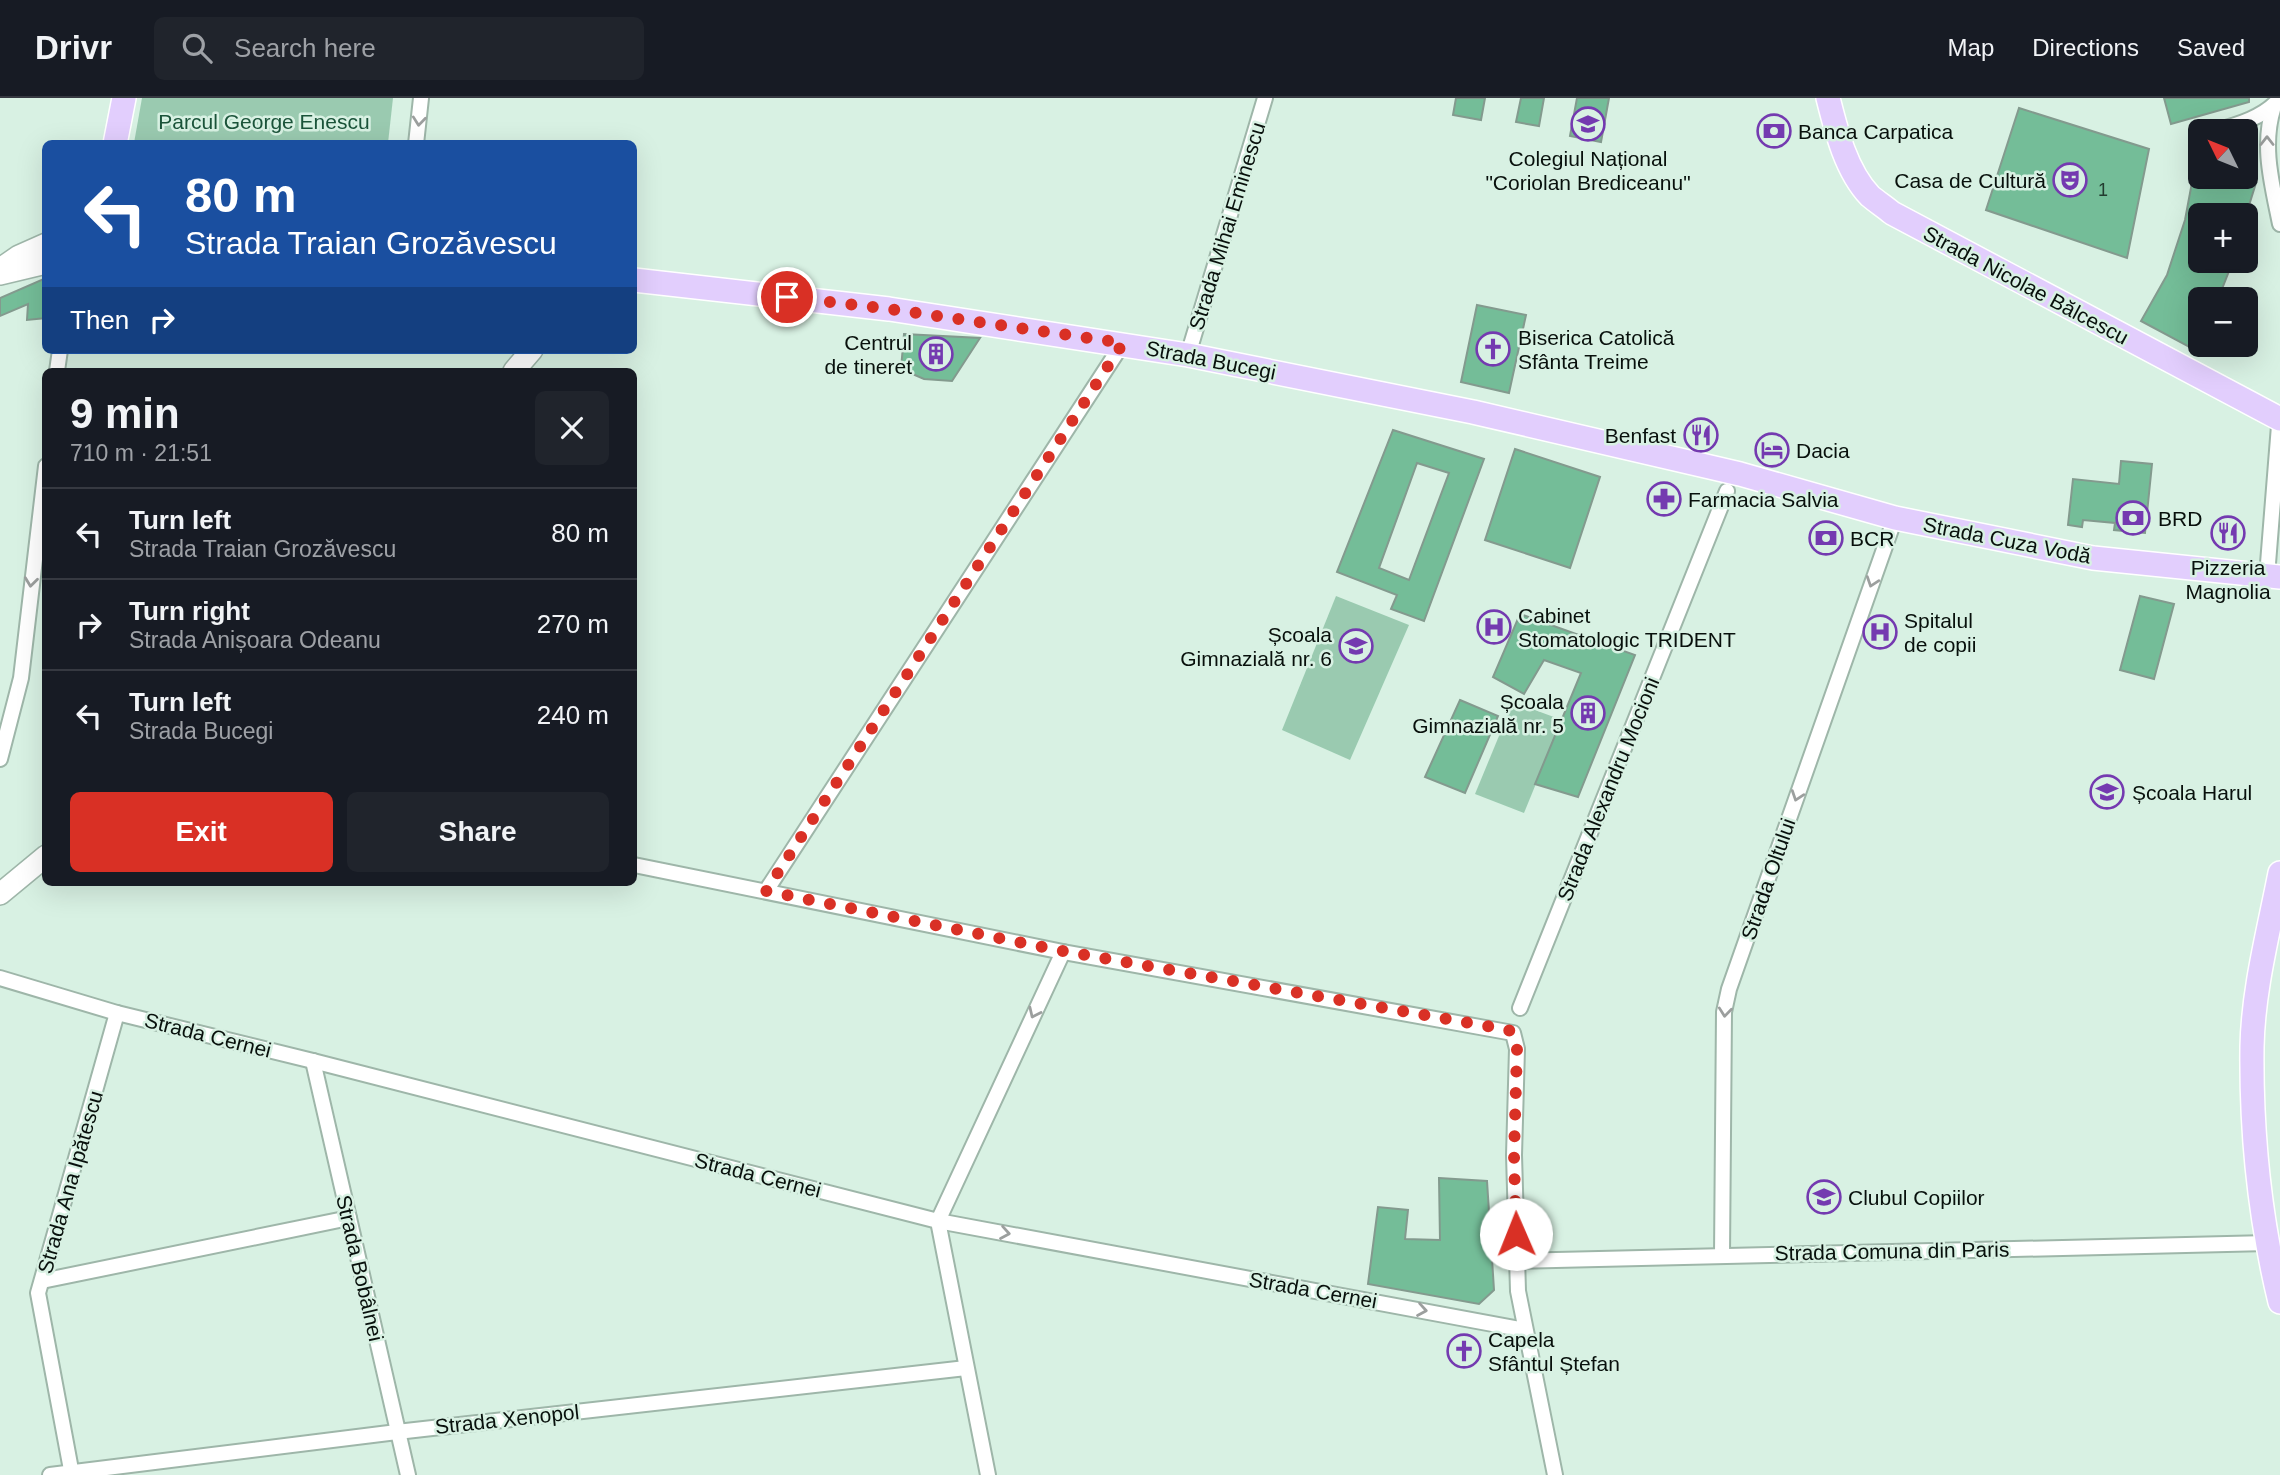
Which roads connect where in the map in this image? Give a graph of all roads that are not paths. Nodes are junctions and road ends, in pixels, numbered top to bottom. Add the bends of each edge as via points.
1 (124, 98) edge
2 (421, 98) edge
3 (1265, 98) edge
4 (1824, 99) edge
5 (2277, 102) edge
6 (2246, 119) edge
7 (117, 140) edge
8 (416, 140) edge
9 (2280, 223) edge
10 (42, 246) edge
11 (42, 264) edge
12 (0, 272) edge
13 (637, 280) edge
14 (1123, 343) junction
15 (529, 354) edge
16 (1188, 355) junction
17 (517, 368) edge
18 (2280, 413) edge
19 (2280, 419) edge
20 (1734, 482) junction
21 (42, 500) edge
22 (1895, 517) junction
23 (2273, 577) edge
24 (0, 759) edge
25 (42, 859) edge
26 (637, 866) edge
27 (2280, 873) edge
28 (1, 891) edge
29 (766, 891) junction
30 (1063, 951) junction
31 (0, 978) edge
32 (1520, 1008) dead end
33 (117, 1013) junction
34 (313, 1061) junction
35 (349, 1218) junction
36 (938, 1221) junction
37 (2268, 1243) junction
38 (1722, 1255) junction
39 (1516, 1261) junction
40 (42, 1281) junction
41 (2279, 1294) edge
42 (1525, 1330) junction
43 (965, 1368) junction
44 (397, 1432) junction
45 (72, 1474) edge
46 (50, 1475) edge
47 (408, 1475) edge
48 (988, 1475) edge
49 (1555, 1475) edge

1 - 7 main road
2 -> 8 street
3 - 16 street, Strada Mihai Eminescu
4 - 19 main road, Strada Nicolae Bălcescu via 1853,169 1869,195 1892,213
5 - 6 street
9 -> 5 street via 2267,138
10 - 12 main road via 19,256
11 - 12 main road
13 - 14 main road, Strada Bucegi via 889,309
14 - 16 main road, Strada Bucegi
14 - 29 street
15 - 17 main road
16 - 20 main road, Strada Bucegi via 1473,412
18 - 19 street
19 - 23 street
20 - 22 main road, Strada Cuza Vodă
20 - 32 street, Strada Alexandru Mocioni
21 -> 24 street via 21,678
22 - 23 main road, Strada Cuza Vodă via 2093,558
22 -> 38 street, Strada Oltului via 1729,989 1724,1012
25 - 28 main road
26 - 29 street
27 - 37 main road via 2259,978 2252,1045 2256,1141
29 - 30 street
30 -> 36 street
30 - 39 street via 1513,1033 1517,1049
31 - 33 street, Strada Cernei
33 - 34 street, Strada Cernei
33 - 40 street, Strada Ana Ipătescu
34 - 35 street, Strada Bobâlnei
34 - 36 street, Strada Cernei
35 - 40 street
35 - 44 street, Strada Bobâlnei
36 -> 42 street, Strada Cernei
36 - 43 street
37 - 38 street, Strada Comuna din Paris
37 - 41 main road
38 - 39 street, Strada Comuna din Paris
39 - 42 street
40 - 45 street, Strada Ana Ipătescu via 38,1293
42 - 49 street
43 - 44 street, Strada Xenopol
43 - 48 street
44 - 45 street, Strada Xenopol
44 - 47 street, Strada Bobâlnei
45 - 46 street, Strada Xenopol

